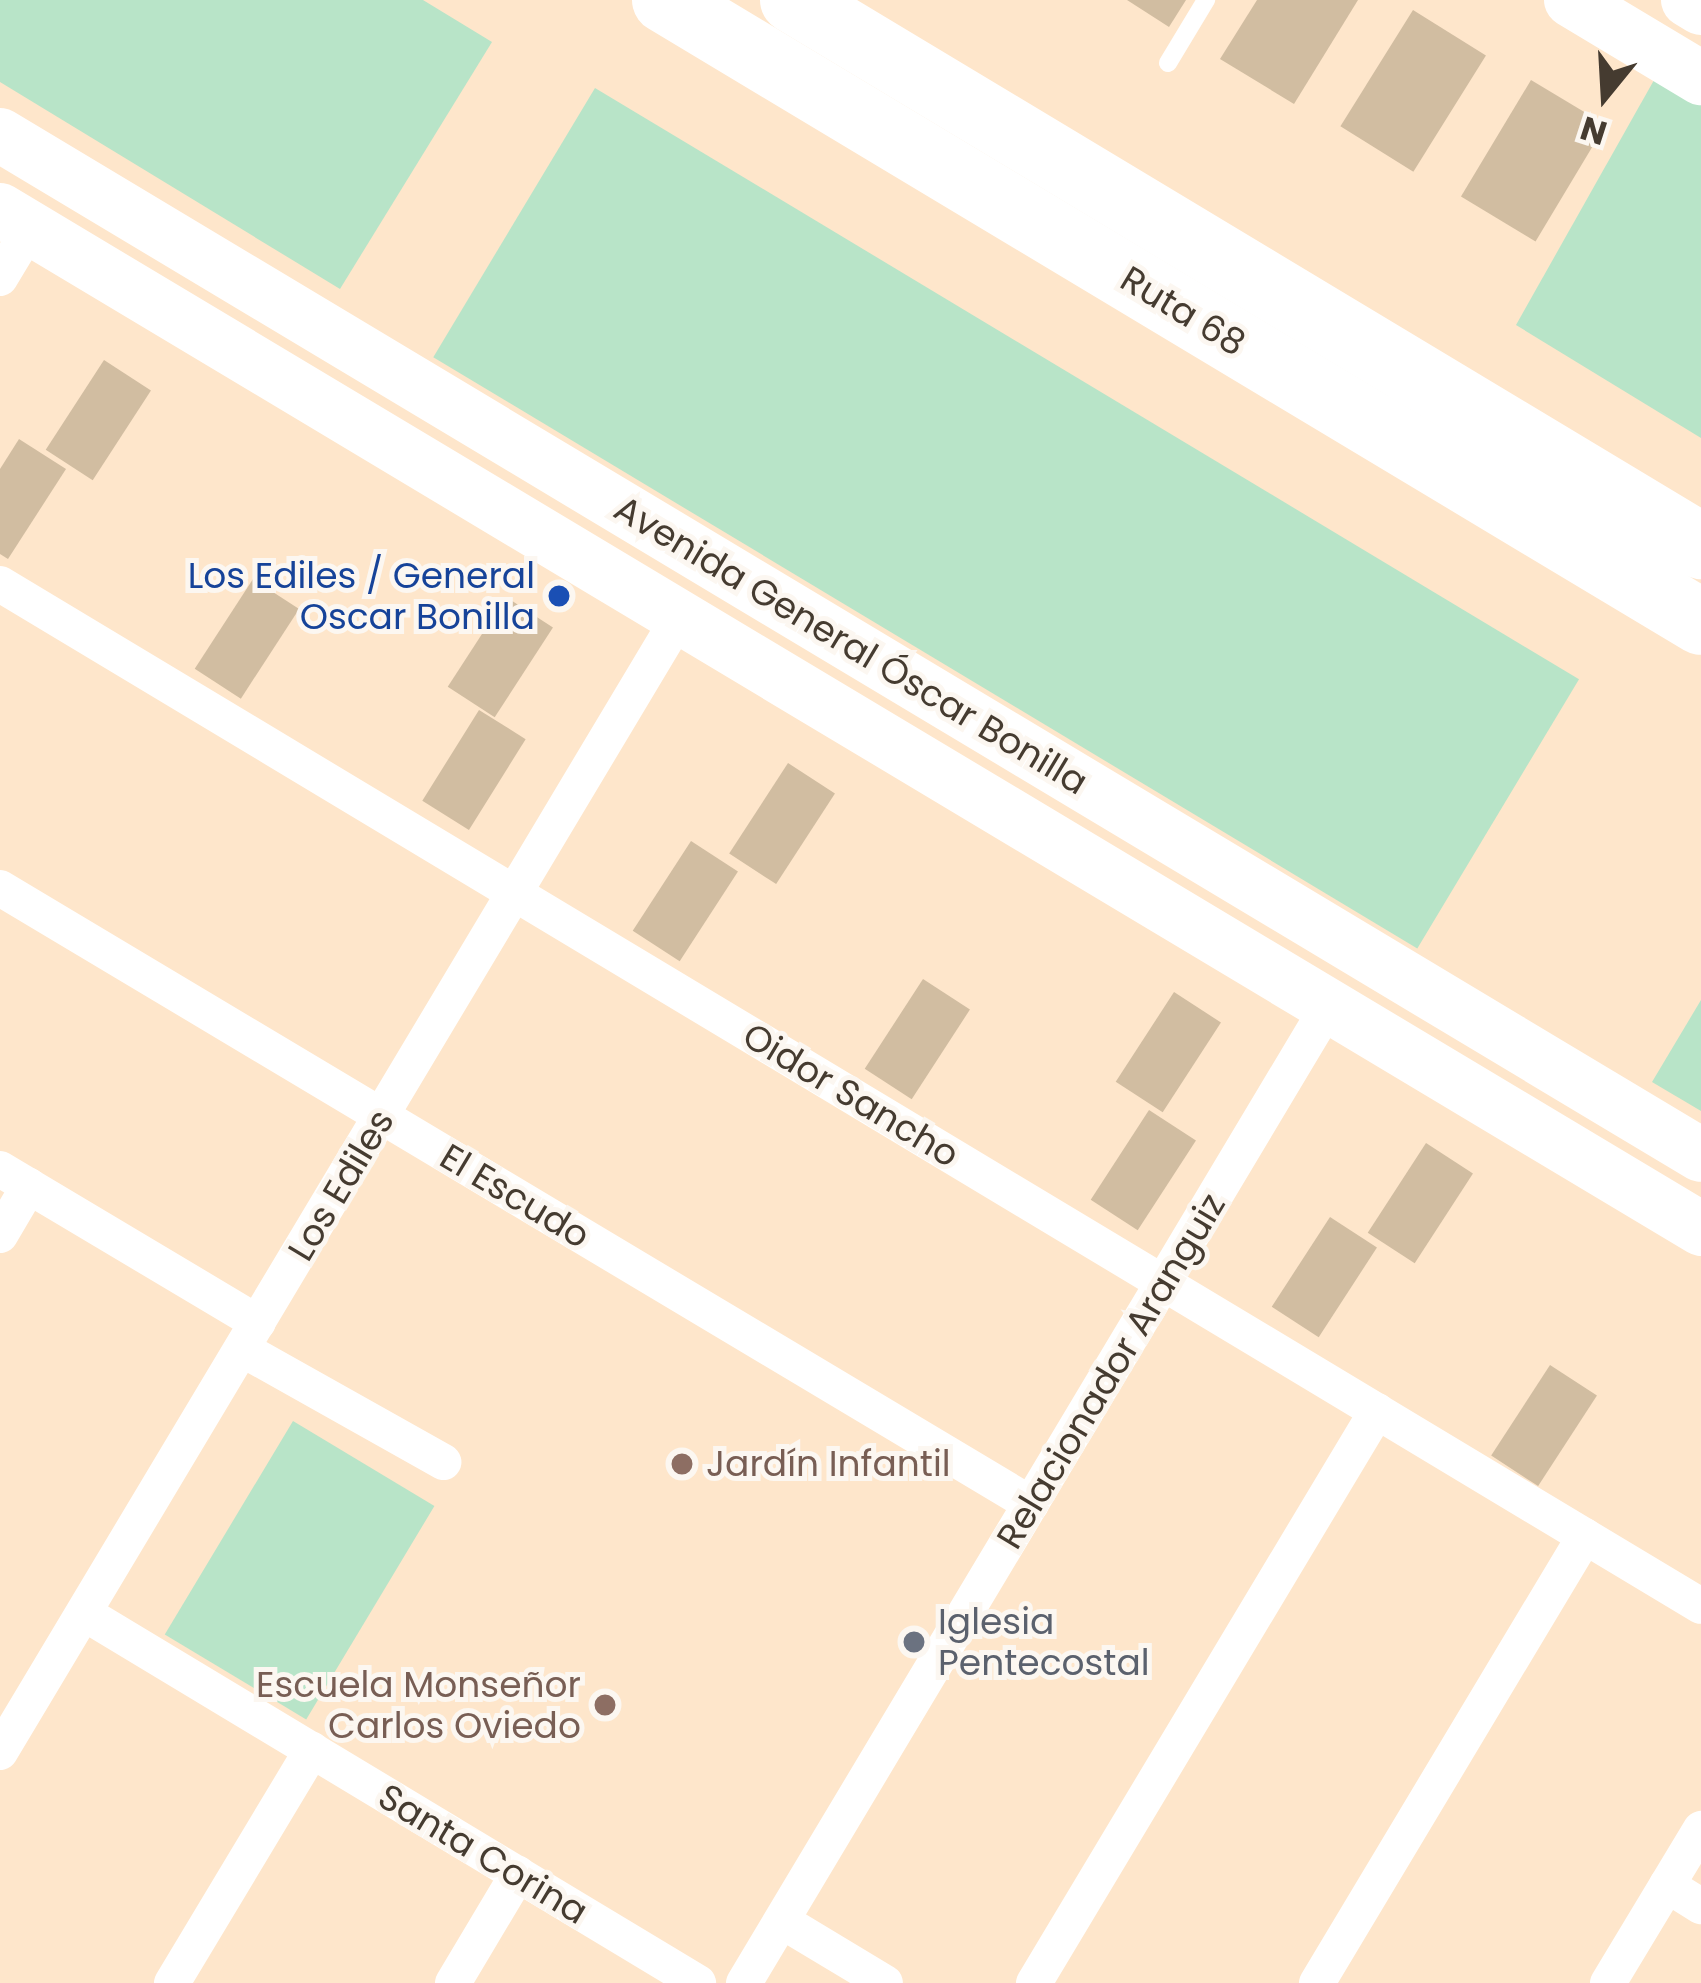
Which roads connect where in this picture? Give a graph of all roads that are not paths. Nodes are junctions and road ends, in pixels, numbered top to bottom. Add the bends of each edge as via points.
1 (664, 0) edge
2 (793, 0) edge
3 (866, 0) edge
4 (1205, 0) edge
5 (1571, 0) edge
6 (1688, 0) edge
7 (1701, 8) edge
8 (1168, 63) dead end
9 (1701, 78) edge
10 (0, 135) edge
11 (1117, 195) junction
12 (15, 219) edge
13 (0, 278) edge
14 (1701, 546) edge
15 (0, 584) edge
16 (680, 616) junction
17 (1701, 622) edge
18 (0, 888) edge
19 (516, 894) junction
20 (1329, 1006) junction
21 (382, 1116) junction
22 (1701, 1154) edge
23 (15, 1178) edge
24 (1701, 1229) edge
25 (0, 1235) edge
26 (1163, 1282) junction
27 (250, 1336) junction
28 (1377, 1411) junction
29 (442, 1462) dead end
30 (1031, 1504) junction
31 (1585, 1536) junction
32 (1701, 1606) edge
33 (84, 1612) junction
34 (311, 1750) junction
35 (0, 1752) edge
36 (1701, 1829) edge
37 (518, 1874) junction
38 (1667, 1886) junction
39 (1701, 1906) edge
40 (782, 1921) junction
41 (172, 1983) edge
42 (453, 1983) edge
43 (698, 1983) edge
44 (744, 1983) edge
45 (885, 1983) edge
46 (1034, 1983) edge
47 (1317, 1983) edge
48 (1609, 1983) edge

1 - 17 highway, Ruta 68
2 - 11 highway, Ruta 68
3 - 11 highway via 991,89
4 - 8 lane
5 - 9 main road
6 - 7 main road
10 - 22 main road, Avenida General Óscar Bonilla
11 - 14 highway, Ruta 68
12 - 13 street
12 - 16 main road, Avenida General Óscar Bonilla
15 - 19 street, Oidor Sancho
16 - 19 street, Los Ediles
16 - 20 main road, Avenida General Óscar Bonilla
18 - 21 street, El Escudo
19 - 21 street, Los Ediles
19 - 26 street, Oidor Sancho
20 - 24 main road, Avenida General Óscar Bonilla
20 - 26 street, Relacionador Aranguiz
21 - 27 street, Los Ediles
21 - 30 street, El Escudo
23 - 25 street
23 - 27 street
26 - 28 street, Oidor Sancho
26 - 30 street, Relacionador Aranguiz
27 - 29 street
27 - 33 street, Los Ediles
28 - 31 street, Oidor Sancho
28 - 46 street
30 - 40 street, Relacionador Aranguiz
31 - 32 street, Oidor Sancho
31 - 47 street
33 - 34 street, Santa Corina
33 - 35 street, Los Ediles
34 - 37 street, Santa Corina
34 - 41 street
36 - 38 street
37 - 42 street
37 - 43 street, Santa Corina
38 - 39 street
38 - 48 street
40 - 44 street, Relacionador Aranguiz
40 - 45 street

